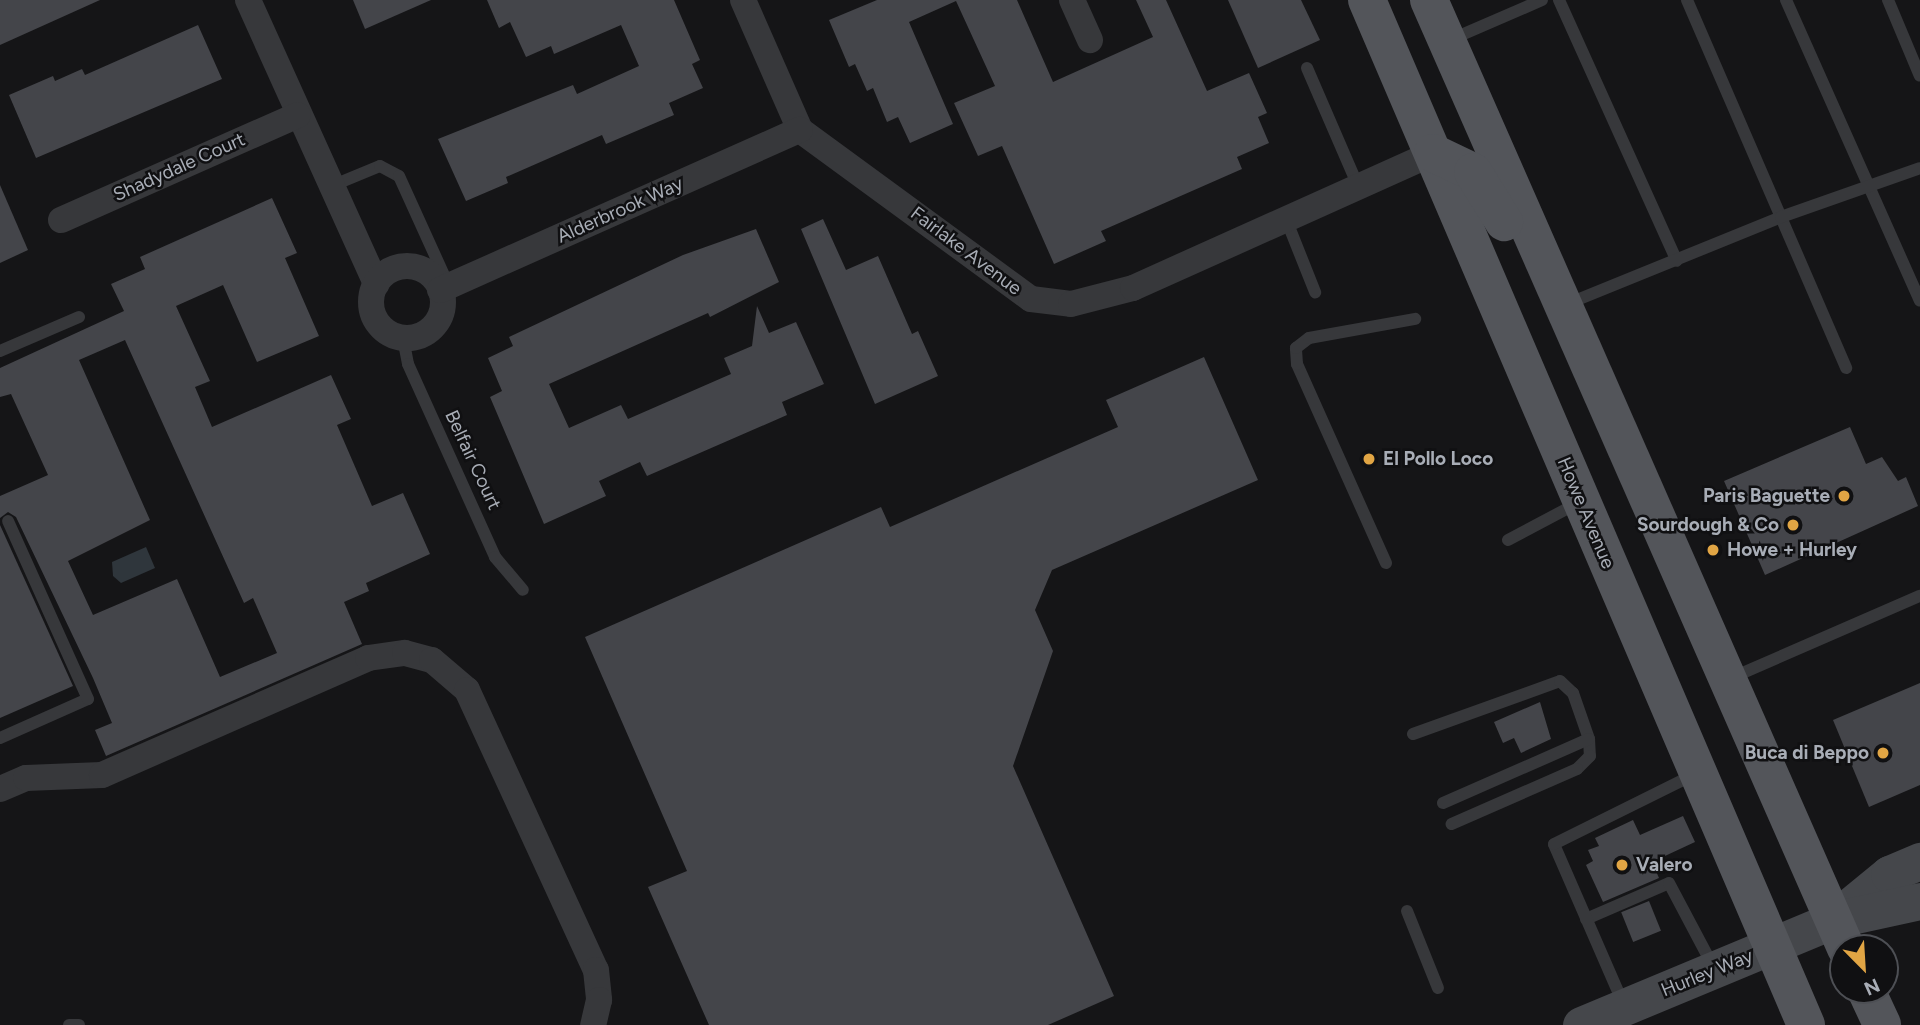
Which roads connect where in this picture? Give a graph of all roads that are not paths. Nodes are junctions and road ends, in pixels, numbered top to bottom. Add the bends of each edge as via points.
1 (248, 0) edge
2 (1072, 0) edge
3 (1367, 0) edge
4 (1429, 0) edge
5 (1542, 0) edge
6 (1559, 0) edge
7 (1687, 0) edge
8 (1786, 0) edge
9 (1888, 0) edge
10 (746, 1) edge
11 (1090, 40) dead end
12 (1447, 41) junction
13 (1307, 68) dead end
14 (1920, 76) edge
15 (298, 114) junction
16 (800, 130) junction
17 (1433, 153) junction
18 (1920, 168) edge
19 (1867, 184) junction
20 (1358, 186) junction
21 (328, 187) junction
22 (1781, 217) junction
23 (1286, 219) junction
24 (61, 220) dead end
25 (1677, 261) junction
26 (376, 284) junction
27 (445, 288) junction
28 (1315, 292) dead end
29 (1920, 301) edge
30 (1563, 306) junction
31 (79, 317) dead end
32 (1415, 319) dead end
33 (403, 338) junction
34 (0, 351) edge
35 (1846, 368) dead end
36 (1581, 501) junction
37 (8, 520) dead end
38 (1508, 540) dead end
39 (1386, 563) dead end
40 (523, 590) dead end
41 (1920, 596) edge
42 (1728, 680) junction
43 (1413, 734) dead end
44 (0, 738) edge
45 (1589, 739) junction
46 (1697, 774) junction
47 (0, 789) edge
48 (1443, 803) dead end
49 (1452, 824) dead end
50 (1920, 861) edge
51 (1920, 901) edge
52 (1407, 911) dead end
53 (1586, 919) junction
54 (1840, 934) edge
55 (1829, 936) edge
56 (1771, 947) junction
57 (1715, 970) junction
58 (1438, 988) dead end
59 (1872, 1004) edge
60 (1624, 1007) junction
61 (597, 1023) edge
62 (69, 1025) edge
63 (79, 1025) edge
64 (1581, 1025) edge
65 (1806, 1025) edge
66 (1882, 1025) edge

1 - 15 street
2 - 11 street
3 - 17 main road, Howe Avenue
4 - 12 main road
5 - 12 lane
6 - 25 lane
7 - 22 lane
8 - 19 lane
9 - 14 lane
10 - 16 street
12 - 30 main road
13 - 20 lane
15 - 21 street
15 - 24 street, Shadydale Court
16 - 23 street, Fairlake Avenue via 1031,299 1071,304 1107,296
16 - 27 street, Alderbrook Way
17 - 20 street, Fairlake Avenue
17 - 30 main road via 1473,172 1488,190 1540,295
17 - 36 main road, Howe Avenue
18 - 19 lane
19 - 22 lane
19 - 29 lane
20 - 23 street, Fairlake Avenue
21 - 26 street
21 - 27 lane via 380,166 399,176
22 - 25 lane
22 - 35 lane
23 - 28 lane
25 - 30 lane
26 - 27 street via 393,269 416,268
26 - 33 street via 374,318
27 - 33 street via 435,324
30 - 42 main road
31 - 34 lane
32 - 39 lane via 1308,338 1296,348 1297,364
33 - 40 lane, Belfair Court via 408,364 495,557
36 - 38 lane
36 - 46 main road, Howe Avenue
37 - 44 lane via 88,698
41 - 42 lane
42 - 54 main road
43 - 45 lane via 1560,681 1573,693
45 - 48 lane
45 - 49 lane via 1590,756 1577,769
46 - 53 lane via 1554,844
46 - 56 main road, Howe Avenue
47 - 61 street via 26,778 102,775 368,658 405,653 432,660 467,690 596,970
50 - 54 street, Hurley Way via 1889,874
51 - 54 street, Hurley Way
52 - 58 lane
53 - 57 lane via 1669,883
53 - 60 lane
55 - 56 street, Hurley Way
56 - 57 street, Hurley Way
56 - 65 main road, Howe Avenue
57 - 60 street, Hurley Way
59 - 66 main road
60 - 64 street, Hurley Way
62 - 63 lane

